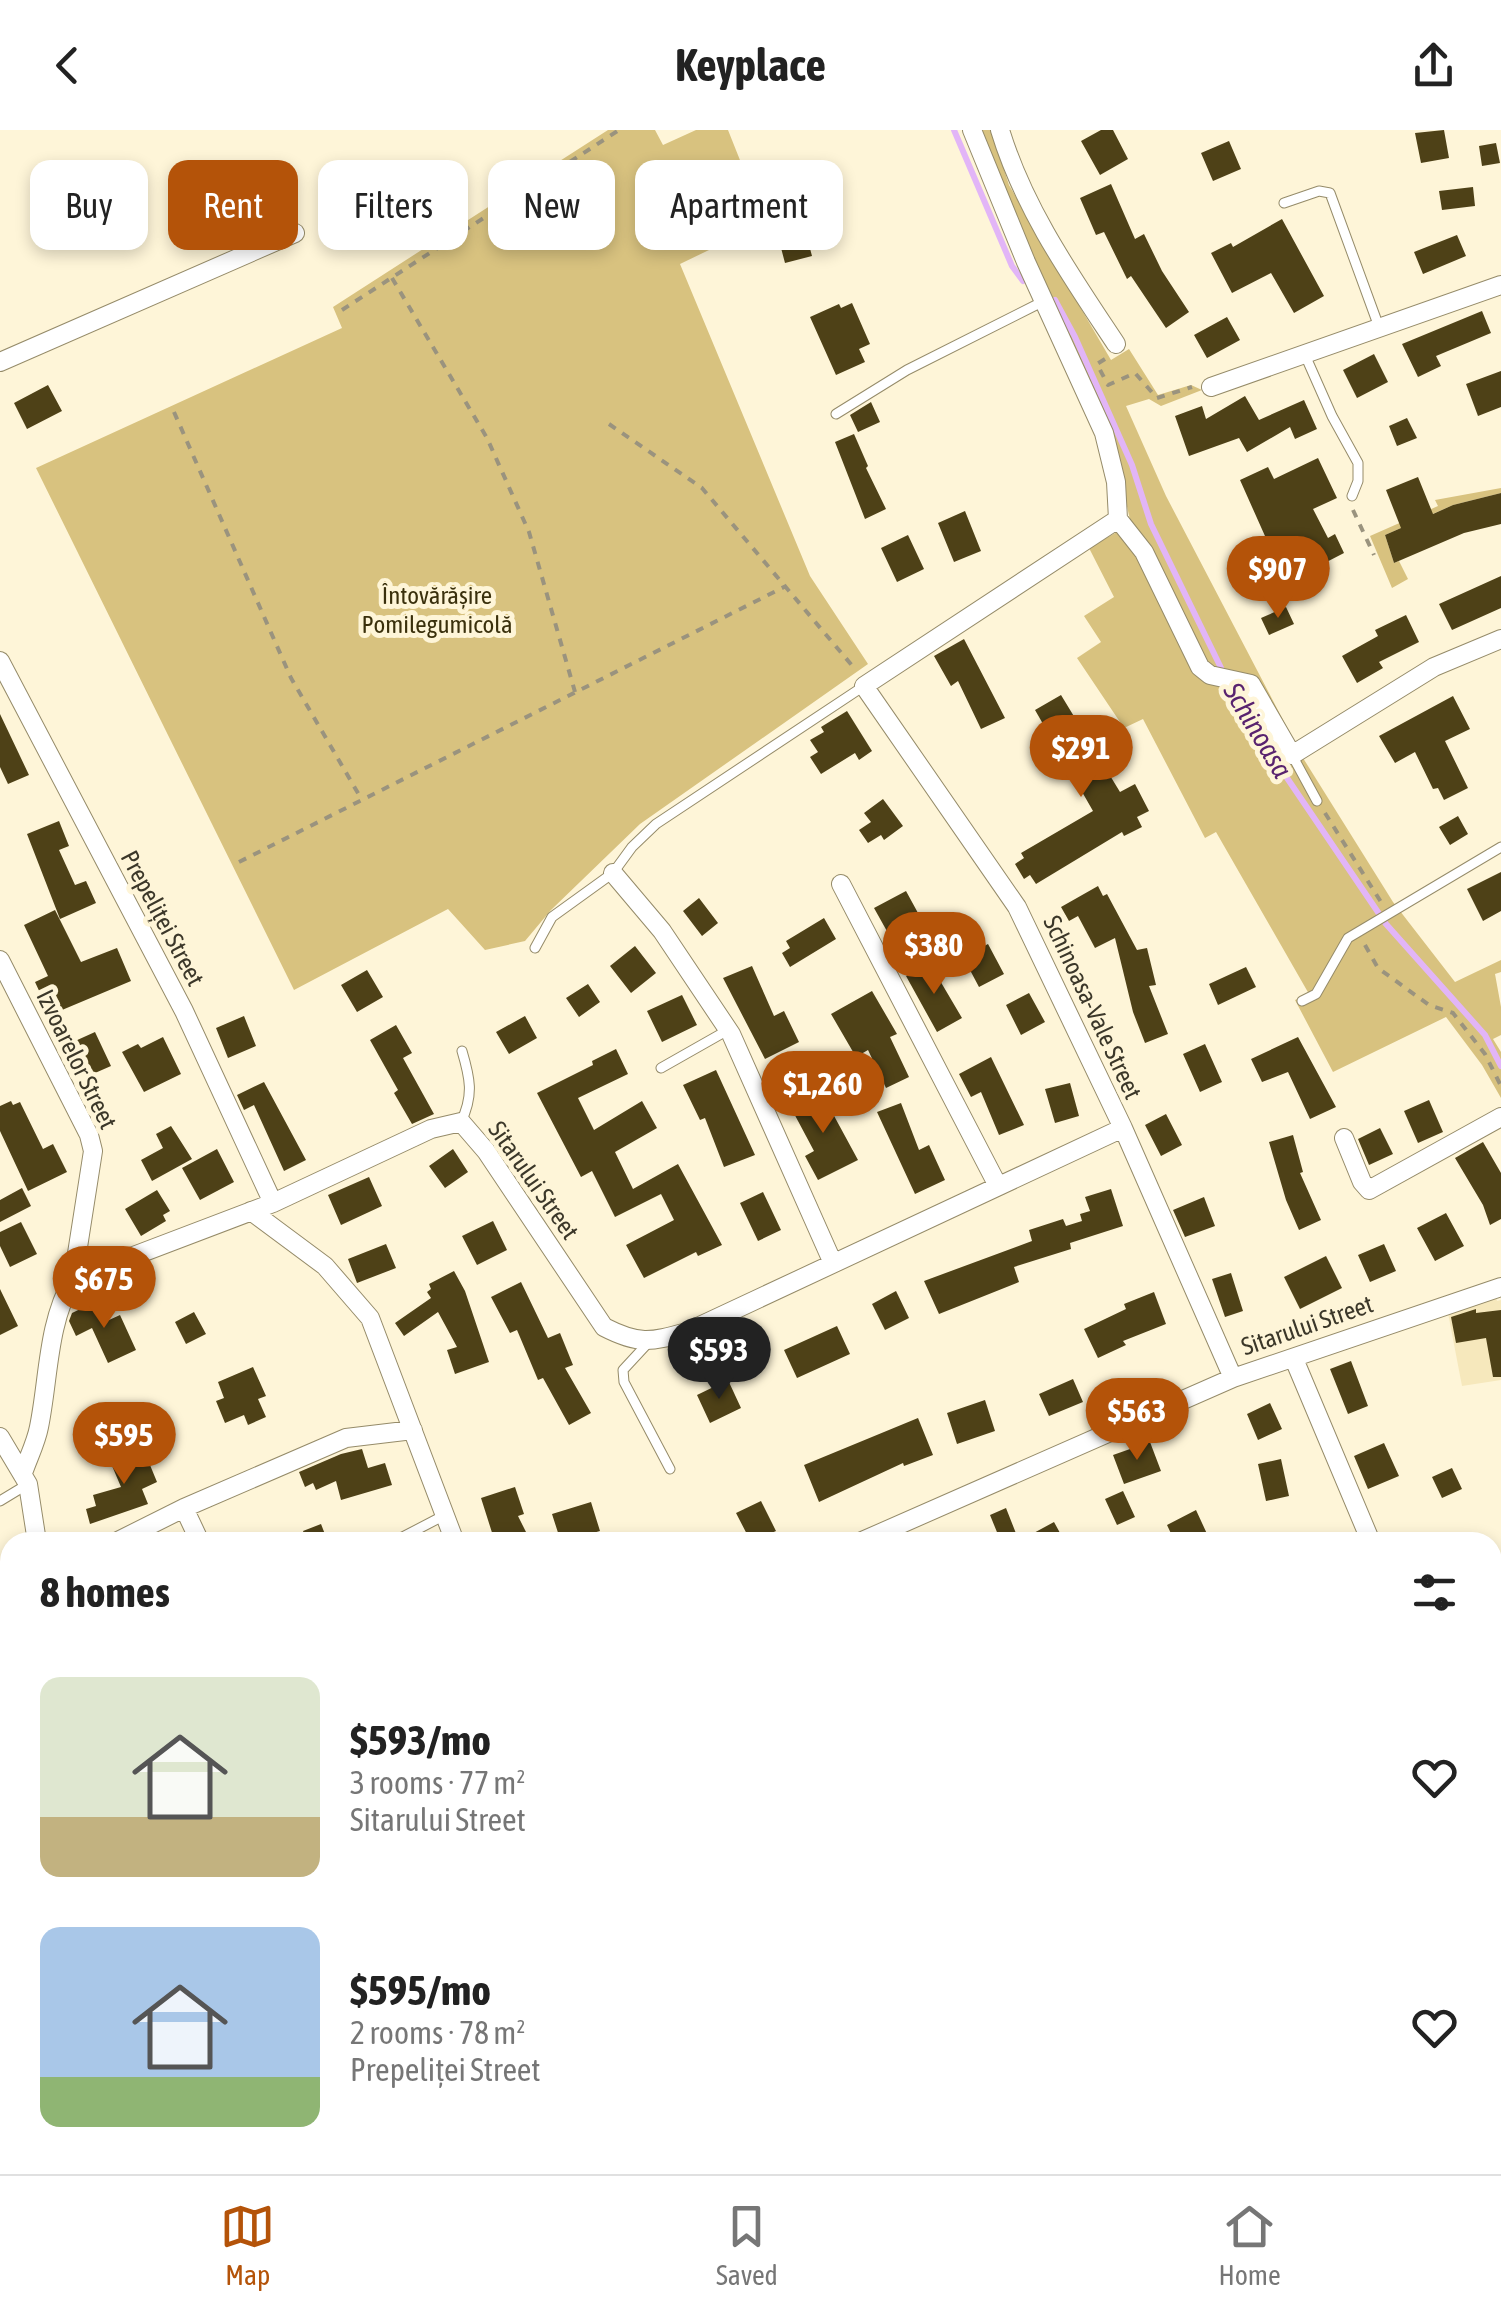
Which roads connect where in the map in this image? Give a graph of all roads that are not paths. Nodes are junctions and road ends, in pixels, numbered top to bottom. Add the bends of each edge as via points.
1 (972, 130) edge
2 (1000, 130) edge
3 (1284, 203) dead end
4 (257, 250) edge
5 (1501, 285) edge
6 (1044, 301) junction
7 (1379, 326) junction
8 (1116, 344) road end
9 (1305, 354) junction
10 (0, 362) edge
11 (1211, 387) road end
12 (836, 414) dead end
13 (1352, 496) road end
14 (1118, 519) junction
15 (1501, 639) edge
16 (2, 670) edge
17 (864, 686) junction
18 (1292, 755) junction
19 (1317, 801) road end
20 (1501, 847) edge
21 (613, 873) junction
22 (841, 884) dead end
23 (534, 948) dead end
24 (0, 960) edge
25 (1302, 1002) dead end
26 (729, 1030) junction
27 (462, 1051) dead end
28 (661, 1068) dead end
29 (1501, 1117) edge
30 (461, 1122) junction
31 (1123, 1128) junction
32 (1344, 1138) dead end
33 (998, 1186) junction
34 (273, 1203) junction
35 (251, 1212) junction
36 (832, 1261) junction
37 (73, 1279) junction
38 (1501, 1287) edge
39 (649, 1342) junction
40 (1294, 1359) junction
41 (1233, 1378) junction
42 (413, 1430) junction
43 (0, 1437) edge
44 (670, 1470) dead end
45 (26, 1479) junction
46 (0, 1500) edge
47 (184, 1508) junction
48 (445, 1516) junction
49 (35, 1532) edge
50 (136, 1532) edge
51 (195, 1532) edge
52 (414, 1532) edge
53 (451, 1532) edge
54 (883, 1532) edge
55 (1367, 1532) edge

1 - 6 street
2 - 8 street via 1047,240
3 - 7 lane via 1330,193
4 - 10 street
5 - 7 street
6 - 12 lane via 906,370
6 - 14 street via 1104,434
7 - 9 street
9 - 11 street
9 - 13 lane via 1358,463
14 - 17 street
14 - 18 street via 1144,552 1200,667 1251,684
15 - 18 street via 1434,667
16 - 34 street, Prepeliței Street via 184,1012
17 - 21 lane via 656,824
17 - 31 street, Schinoasa-Vale Street via 1017,906
18 - 19 lane
20 - 25 lane via 1348,938 1316,994
21 - 23 lane via 552,917
21 - 26 street
22 - 33 street
24 - 37 street, Izvoarelor Street via 93,1151
26 - 28 lane
26 - 36 street
27 - 30 lane via 472,1084
29 - 32 street via 1369,1190
30 - 34 street via 432,1128
30 - 39 street, Sitarului Street via 604,1326
31 - 33 street
31 - 41 street, Schinoasa-Vale Street
33 - 36 street
34 - 35 street
35 - 37 street
35 - 42 street via 325,1266 370,1318
36 - 39 street via 687,1332
37 - 45 street, Izvoarelor Street via 52,1337
38 - 40 street, Sitarului Street
39 - 44 lane via 624,1370 624,1382
40 - 41 street, Sitarului Street
40 - 55 street
41 - 54 street, Sitarului Street
42 - 47 street via 346,1438
42 - 48 street
43 - 45 street
45 - 46 lane
45 - 49 street
47 - 50 street
47 - 51 street
48 - 52 lane
48 - 53 street

